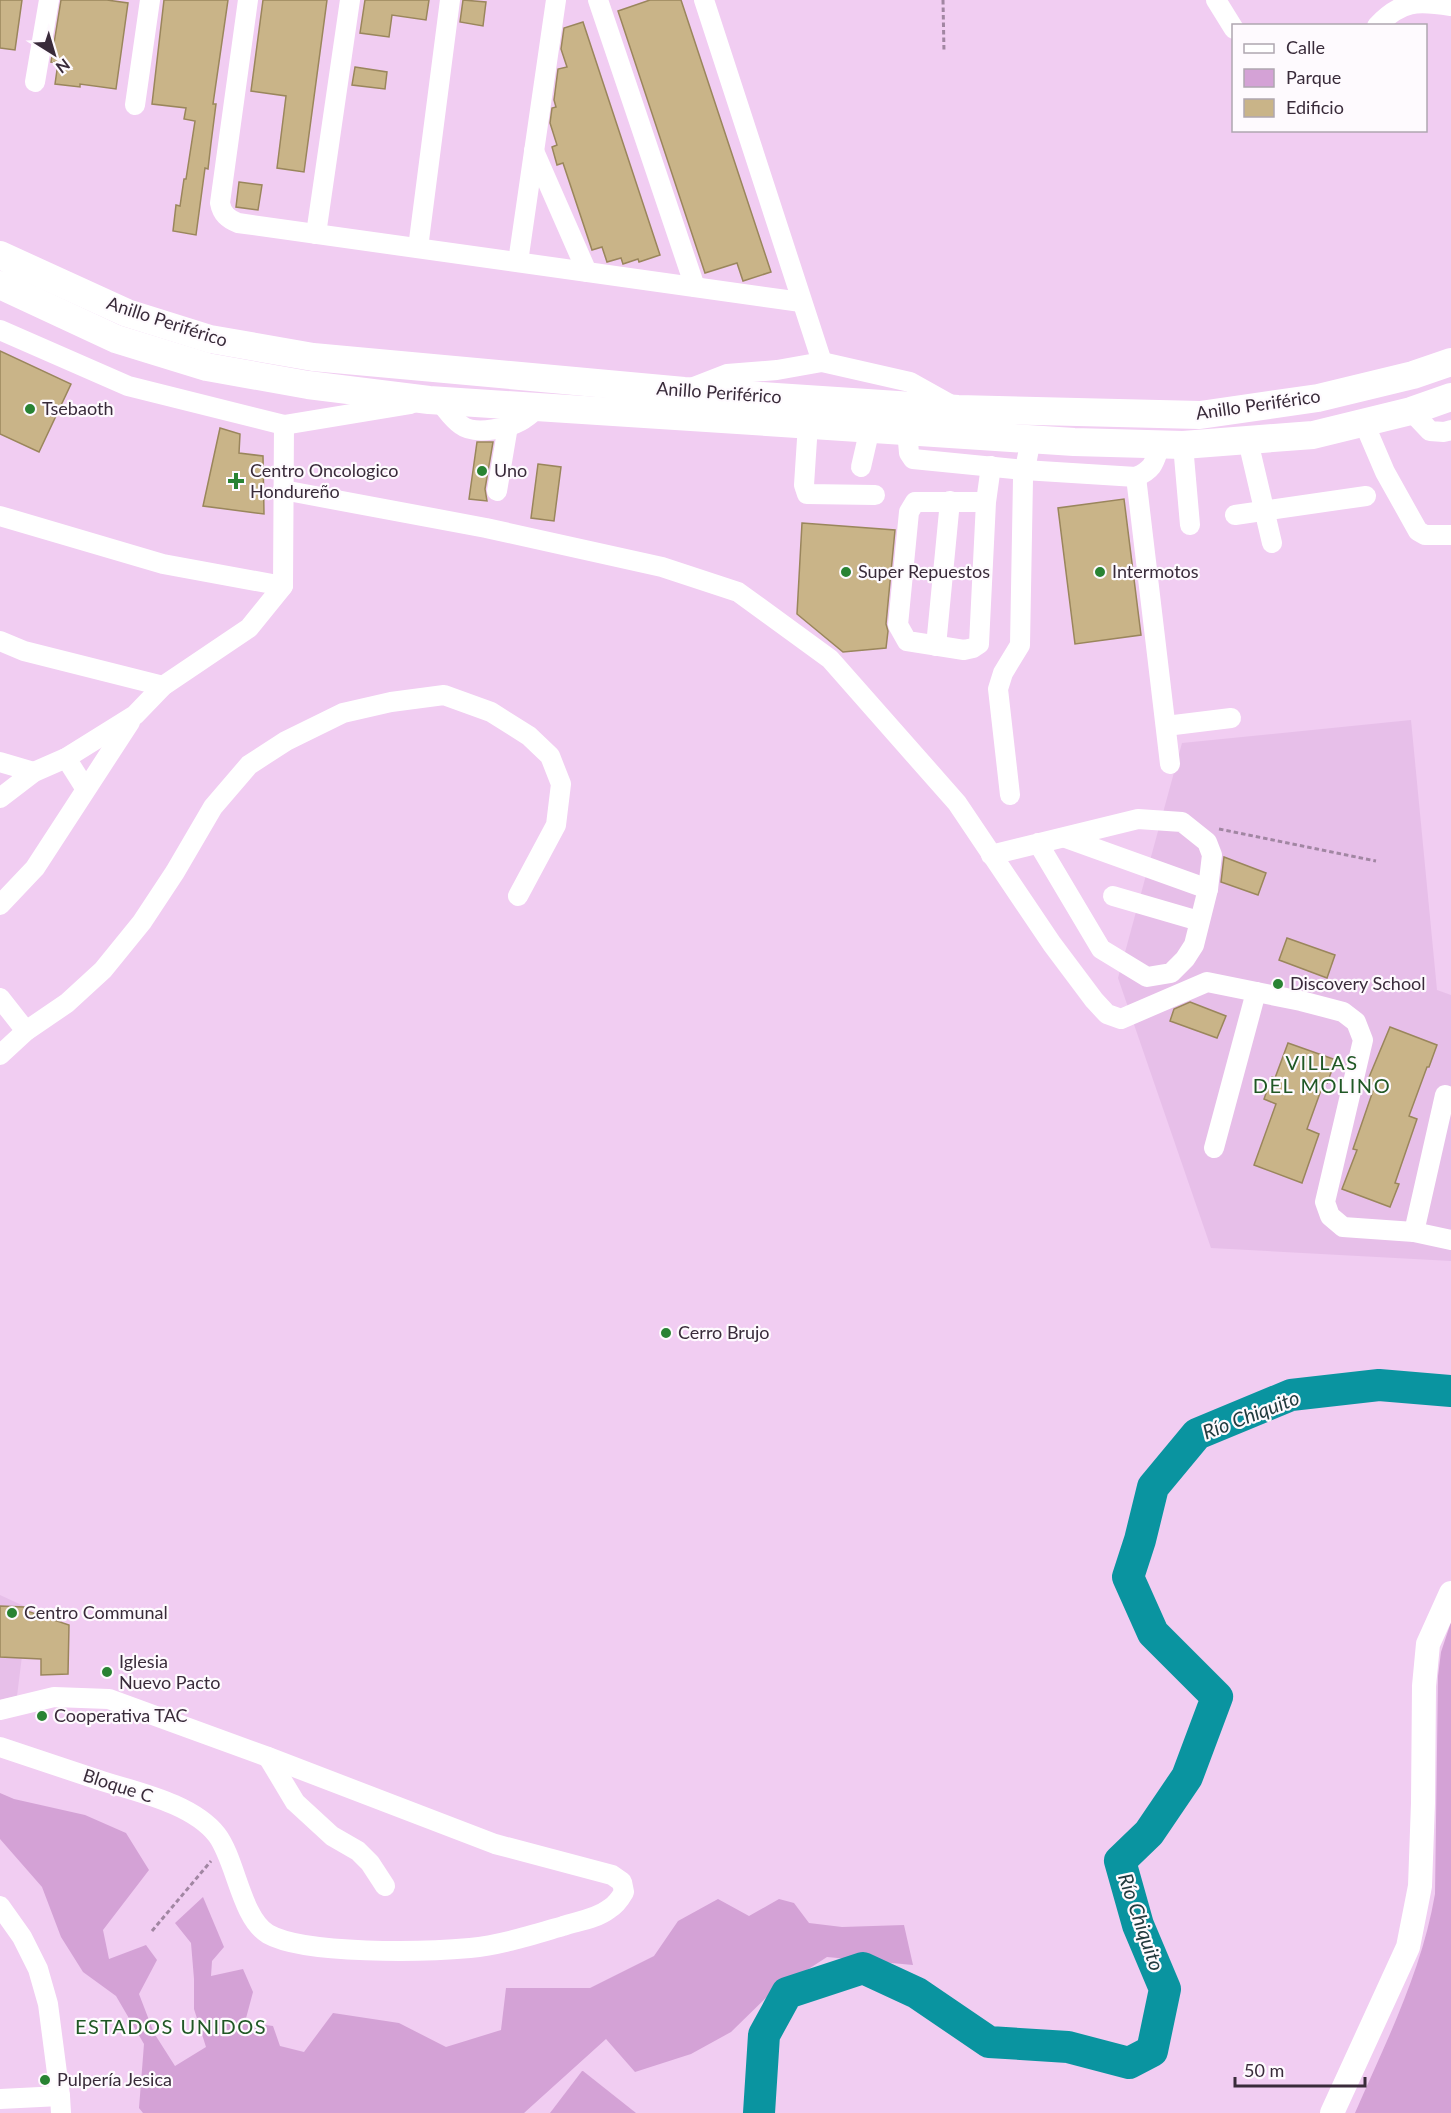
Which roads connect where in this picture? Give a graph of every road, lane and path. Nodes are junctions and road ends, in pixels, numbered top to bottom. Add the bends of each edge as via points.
1 (49, 0) edge
2 (150, 0) edge
3 (248, 0) edge
4 (350, 0) edge
5 (450, 0) edge
6 (556, 0) edge
7 (598, 0) edge
8 (704, 0) edge
9 (943, 0) edge
10 (1216, 0) edge
11 (1451, 6) edge
12 (1379, 24) edge
13 (1232, 27) edge
14 (944, 52) dead end
15 (35, 82) dead end
16 (135, 105) dead end
17 (534, 151) junction
18 (316, 234) junction
19 (418, 248) junction
20 (0, 255) edge
21 (519, 262) junction
22 (587, 272) junction
23 (0, 285) edge
24 (695, 287) junction
25 (801, 302) junction
26 (0, 330) edge
27 (822, 362) junction
28 (1451, 362) edge
29 (684, 391) junction
30 (1451, 397) edge
31 (434, 400) junction
32 (539, 407) junction
33 (958, 409) junction
34 (1411, 411) junction
35 (1364, 423) junction
36 (808, 424) junction
37 (284, 425) junction
38 (508, 426) junction
39 (870, 428) junction
40 (1451, 429) edge
41 (907, 430) junction
42 (1031, 439) junction
43 (1248, 441) junction
44 (1172, 445) junction
45 (991, 466) junction
46 (861, 467) dead end
47 (1024, 471) junction
48 (1136, 477) junction
49 (283, 490) junction
50 (497, 491) dead end
51 (875, 495) dead end
52 (1366, 496) dead end
53 (950, 501) junction
54 (986, 501) junction
55 (1265, 512) junction
56 (1235, 515) dead end
57 (0, 516) edge
58 (1190, 525) dead end
59 (1451, 535) edge
60 (1272, 543) dead end
61 (283, 586) junction
62 (0, 641) edge
63 (936, 646) junction
64 (163, 686) junction
65 (135, 715) junction
66 (1231, 718) dead end
67 (1166, 726) junction
68 (66, 758) junction
69 (0, 762) edge
70 (1170, 764) dead end
71 (34, 772) junction
72 (86, 788) junction
73 (1010, 795) dead end
74 (0, 798) edge
75 (1216, 829) dead end
76 (1066, 838) junction
77 (1038, 843) junction
78 (991, 855) junction
79 (1376, 861) dead end
80 (1208, 889) junction
81 (518, 896) dead end
82 (1113, 896) dead end
83 (0, 904) edge
84 (1199, 921) junction
85 (1256, 992) junction
86 (0, 998) edge
87 (26, 1031) junction
88 (0, 1055) edge
89 (1451, 1097) edge
90 (1214, 1148) dead end
91 (1414, 1232) junction
92 (1451, 1240) edge
93 (1451, 1593) edge
94 (0, 1710) edge
95 (0, 1747) edge
96 (268, 1756) junction
97 (223, 1846) junction
98 (385, 1886) dead end
99 (0, 1906) edge
100 (152, 1931) dead end
101 (0, 2098) edge
102 (61, 2105) edge
103 (1332, 2113) edge

1 - 15 street
2 - 16 street
3 - 18 street via 222,210 238,223
4 - 18 street
5 - 19 street
6 - 17 street
7 - 24 street
8 - 25 street
9 - 14 path
10 - 13 street
11 - 12 street via 1406,3
17 - 21 street
17 - 22 street
18 - 19 street
19 - 21 street
20 - 29 highway, Anillo Periférico via 127,313 210,339 313,357
21 - 22 street
22 - 24 street
23 - 31 highway, Anillo Periférico via 116,339 207,367 308,385
24 - 25 street
25 - 27 street
26 - 37 street via 128,386
27 - 29 street via 728,374
27 - 33 street via 910,382
28 - 33 highway, Anillo Periférico via 1318,398 1200,415
29 - 33 highway, Anillo Periférico
30 - 34 highway, Anillo Periférico
31 - 32 highway, Anillo Periférico
31 - 37 street
31 - 38 street via 470,430
32 - 36 highway, Anillo Periférico
32 - 38 street via 524,420
34 - 35 highway, Anillo Periférico
34 - 40 street via 1430,431
35 - 43 highway, Anillo Periférico via 1313,435
35 - 59 street via 1385,472 1418,531 1425,535
36 - 39 highway, Anillo Periférico
36 - 51 street via 804,485 807,494
37 - 49 street
38 - 50 street
39 - 41 highway, Anillo Periférico
39 - 46 street
41 - 42 highway, Anillo Periférico
41 - 45 street via 913,459
42 - 44 highway, Anillo Periférico
42 - 47 street
43 - 44 highway, Anillo Periférico
43 - 55 street
44 - 48 street via 1149,471
44 - 58 street
45 - 47 street
45 - 54 street
47 - 48 street
47 - 73 street via 1020,645 998,689
48 - 67 street
49 - 61 street
49 - 78 street via 486,528 662,567 738,592 830,659 957,802
52 - 55 street
53 - 54 street
53 - 63 street
53 - 63 street via 915,502 911,506 898,625 907,641
54 - 63 street via 979,644 964,650
55 - 56 street
55 - 60 street
57 - 61 street via 162,564
61 - 64 street via 249,628
62 - 64 street via 24,651
64 - 65 street
65 - 68 street
65 - 72 street
66 - 67 street
67 - 70 street
68 - 71 street
68 - 72 street
69 - 71 street
71 - 74 street
72 - 83 street via 35,868
75 - 79 path
76 - 77 street
76 - 80 street
76 - 80 street via 1138,819 1182,822 1207,842 1212,855
77 - 78 street
77 - 84 street via 1101,949 1147,977 1171,973 1185,959 1194,945
78 - 85 street via 1052,944 1107,1014 1121,1018 1207,982
80 - 84 street
81 - 87 street via 556,825 561,784 550,756 529,736 491,712 444,694 342,713 249,765 213,807 142,922 103,970 67,1003
82 - 84 street
85 - 90 street
85 - 91 street via 1343,1012 1356,1022 1363,1040 1325,1202 1330,1216 1343,1227
86 - 87 street
87 - 88 street
89 - 91 street via 1445,1095
91 - 92 street
93 - 103 main road via 1428,1644 1420,1887 1408,1947
94 - 96 street via 54,1697 109,1699
95 - 97 street, Bloque C via 174,1805 216,1834
96 - 97 street, Bloque C via 495,1844 612,1875 622,1882 624,1892 610,1909 597,1916 471,1948 372,1950 304,1946 266,1933 252,1916
96 - 98 street via 295,1802 332,1836 358,1851
97 - 100 path
99 - 102 street via 22,1936 38,1969 48,2004
101 - 102 street

